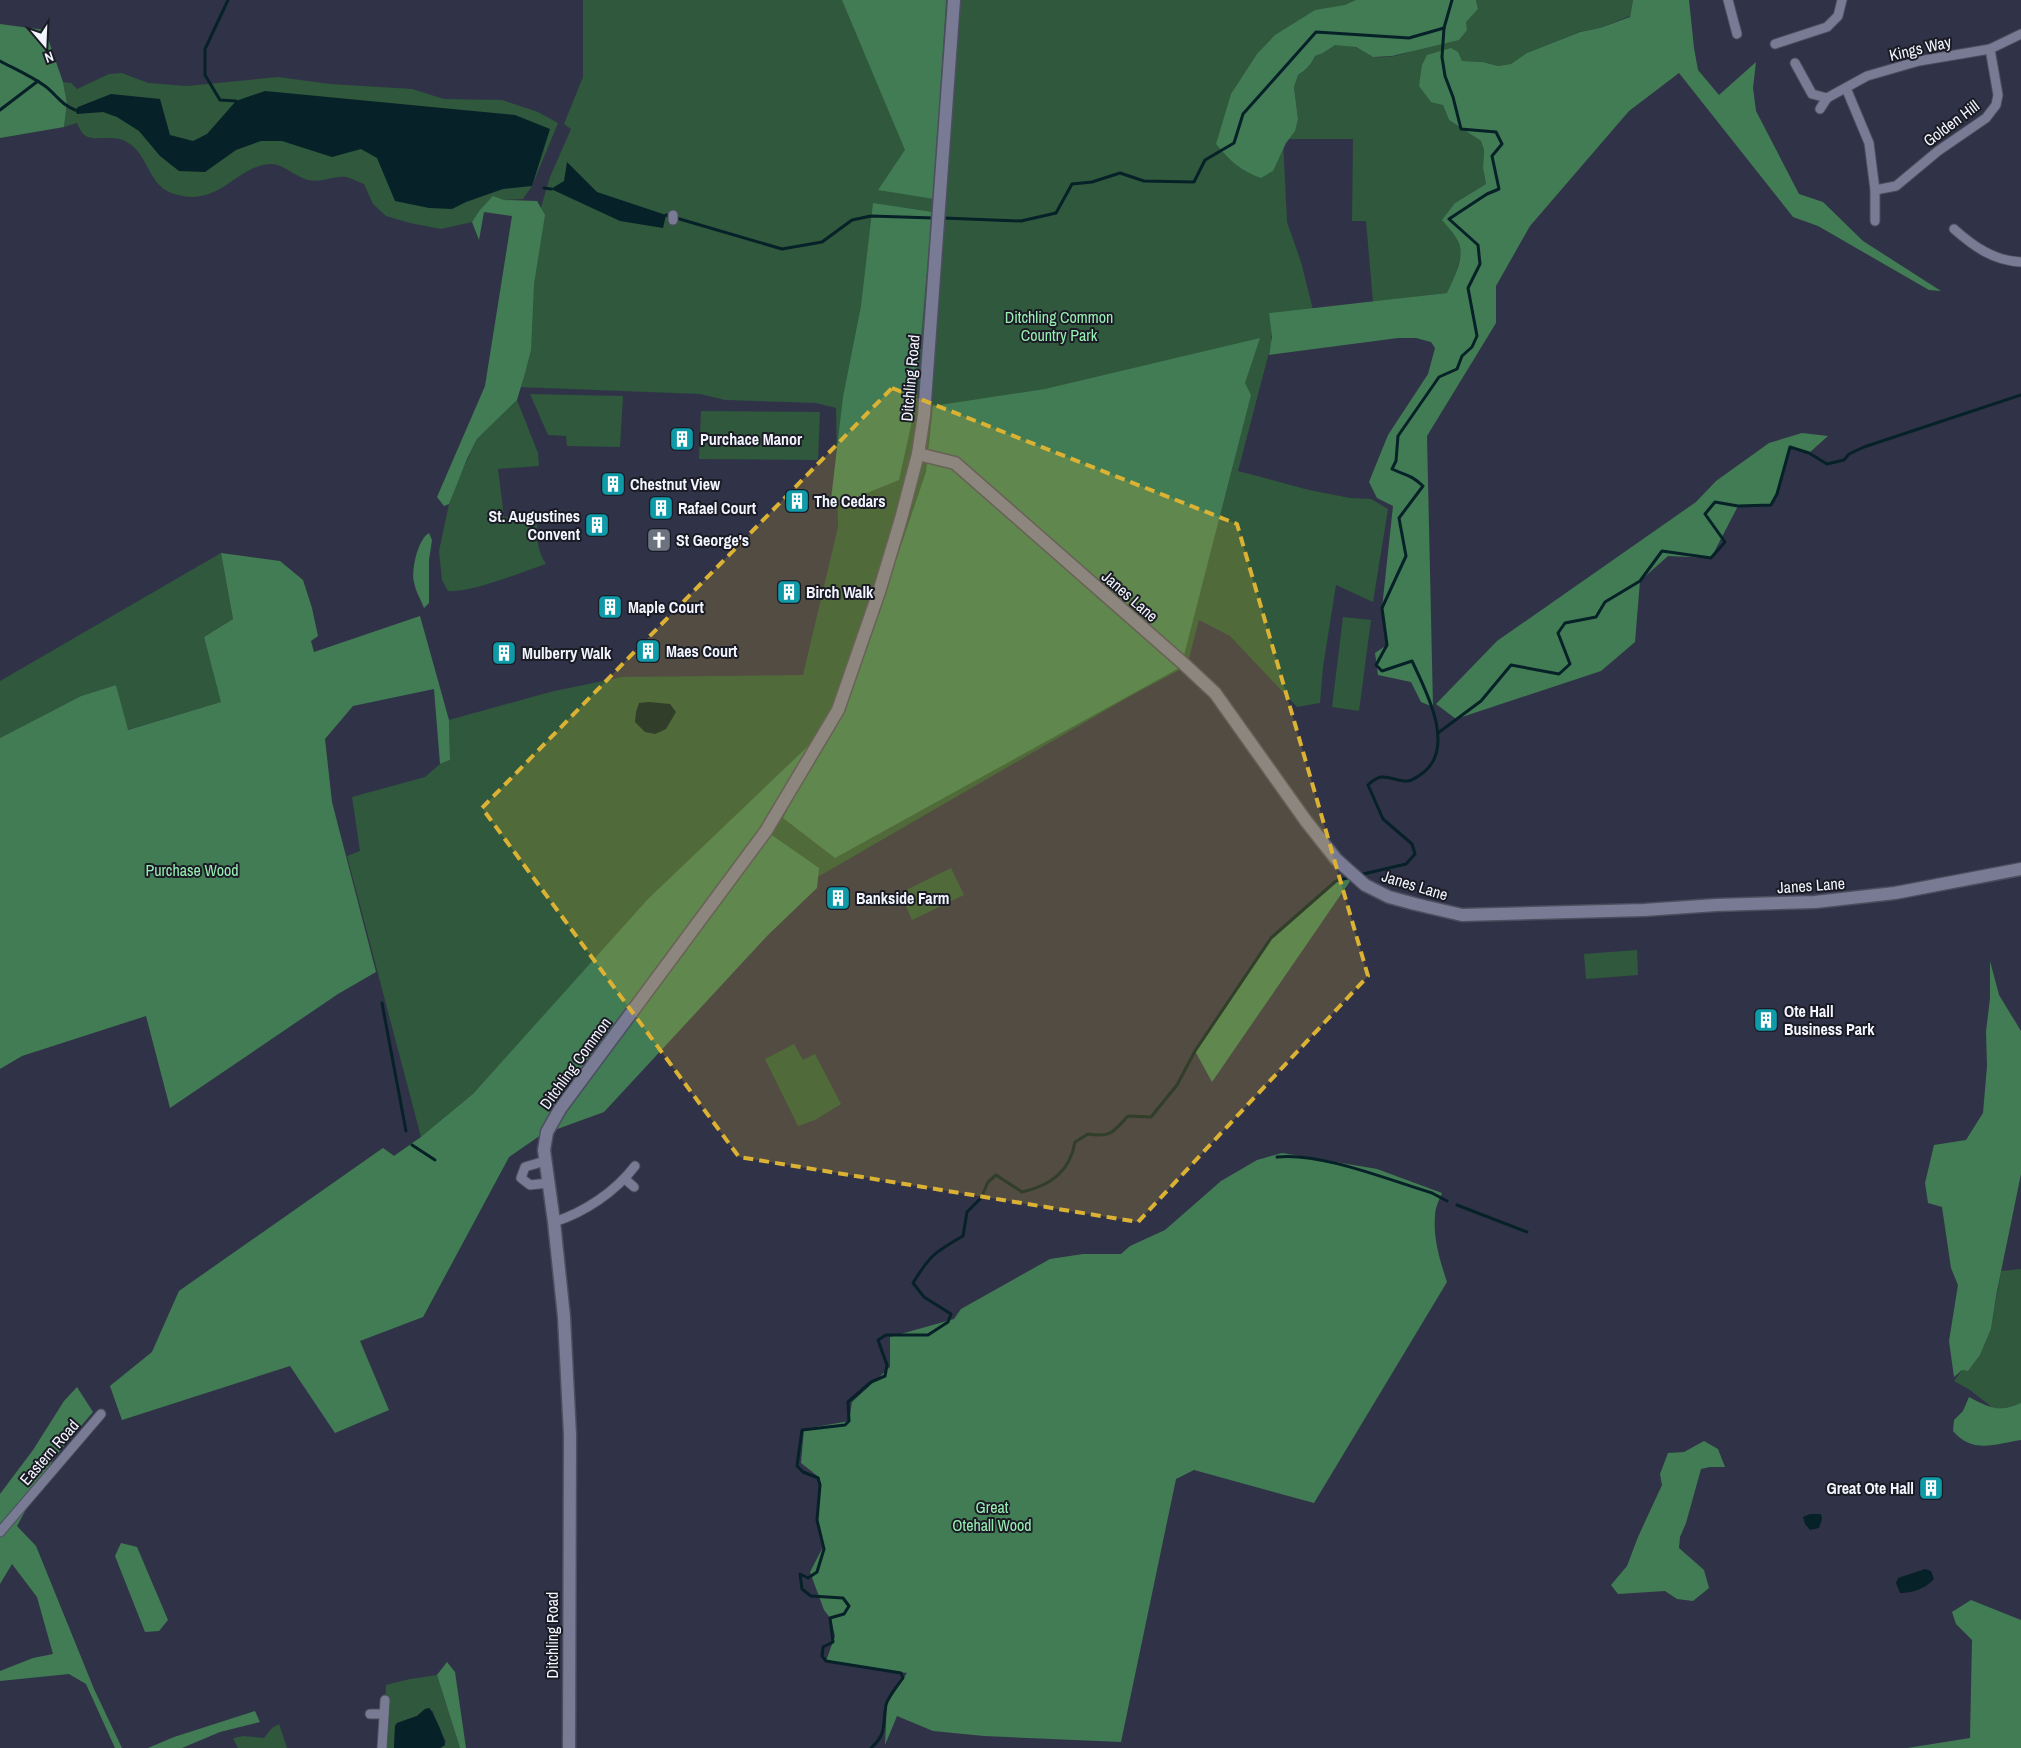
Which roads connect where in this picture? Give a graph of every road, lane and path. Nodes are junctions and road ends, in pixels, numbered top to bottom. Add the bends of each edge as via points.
1 (954, 0) edge
2 (1728, 0) edge
3 (1842, 0) edge
4 (1737, 34) dead end
5 (2021, 34) edge
6 (1775, 44) dead end
7 (1990, 49) junction
8 (1795, 63) dead end
9 (1846, 88) junction
10 (1827, 98) junction
11 (1820, 109) dead end
12 (1875, 190) junction
13 (1874, 221) dead end
14 (1954, 229) dead end
15 (2021, 262) edge
16 (918, 454) junction
17 (819, 742) joint
18 (2021, 870) edge
19 (545, 1161) junction
20 (635, 1166) dead end
21 (625, 1179) junction
22 (548, 1184) junction
23 (634, 1187) dead end
24 (554, 1222) junction
25 (102, 1414) dead end
26 (569, 1522) joint
27 (0, 1532) edge
28 (385, 1700) dead end
29 (370, 1714) dead end
30 (384, 1714) junction
31 (382, 1748) edge
32 (569, 1748) edge

1 - 16 main road, Ditchling Road
2 - 4 street
3 - 6 street via 1838,16 1827,27
5 - 7 street, Kings Way
7 - 9 street, Kings Way via 1918,61 1866,76
7 - 12 street, Golden Hill via 1998,95 1996,105 1986,118 1938,151 1896,186
8 - 10 street via 1812,94
9 - 10 street, Kings Way
9 - 12 street via 1869,144
10 - 11 street, Kings Way
12 - 13 street
14 - 15 street via 1982,251
16 - 17 main road, Ditchling Road via 879,592 838,710
16 - 18 main road, Janes Lane via 955,463 1215,693 1336,858 1365,886 1394,899 1462,916 1644,910 1815,902 1895,893
17 - 19 main road, Ditchling Common via 766,832 560,1109 547,1132
19 - 22 main road, Ditchling Common
19 - 22 street via 525,1167 521,1178 530,1185
20 - 21 street
21 - 23 street
21 - 24 street via 596,1202
22 - 24 main road, Ditchling Common
24 - 26 main road, Ditchling Common via 564,1317 570,1435
25 - 27 street, Eastern Road
26 - 32 main road, Ditchling Road
28 - 30 street
29 - 30 street
30 - 31 street

